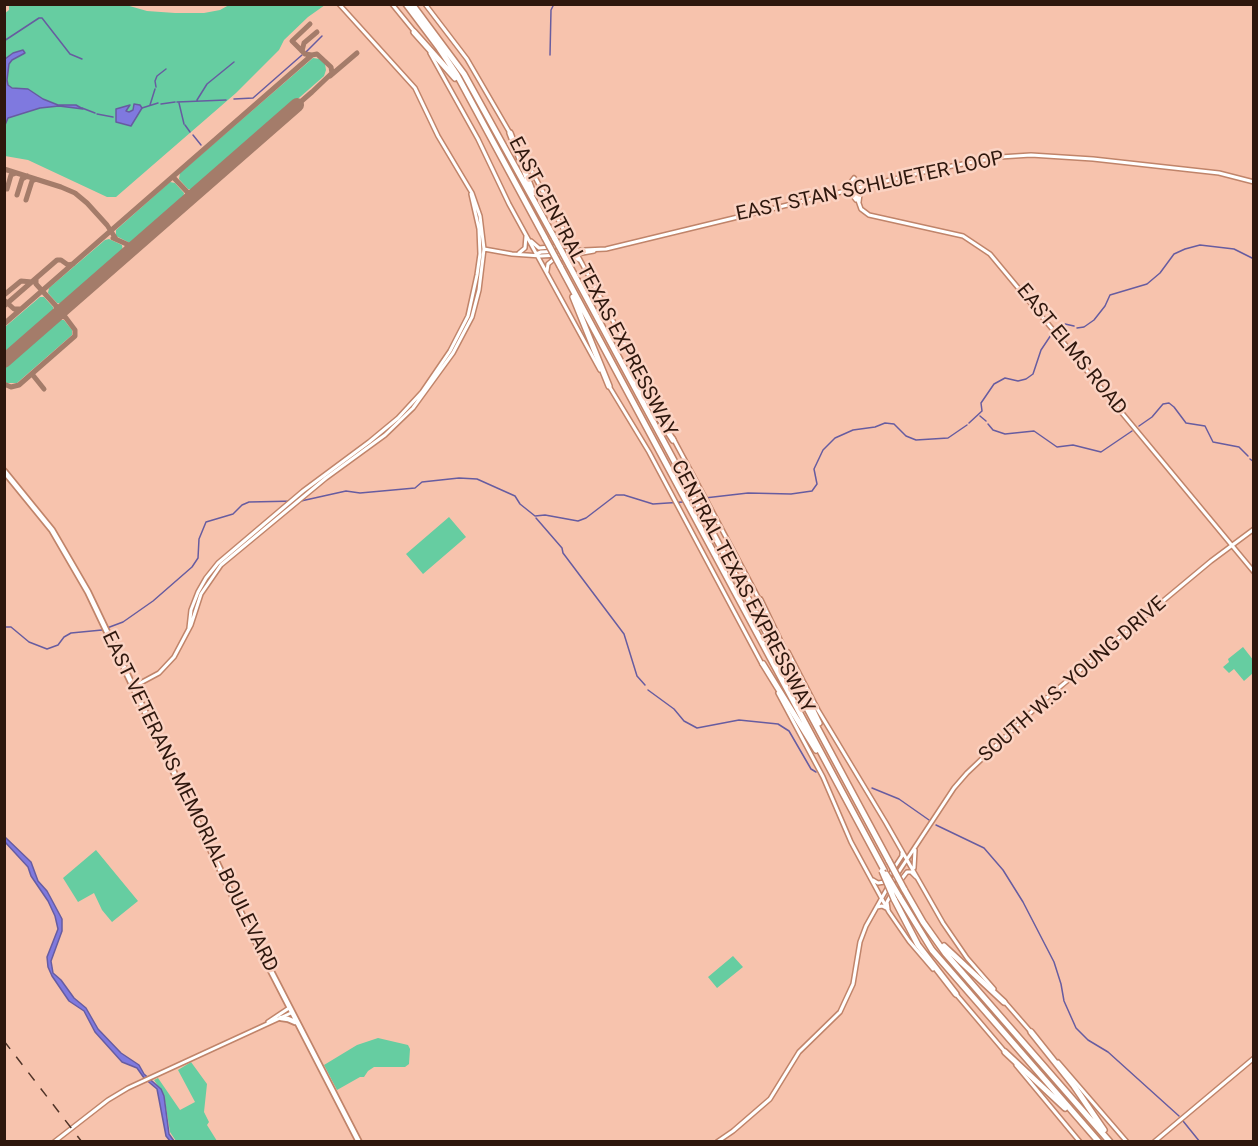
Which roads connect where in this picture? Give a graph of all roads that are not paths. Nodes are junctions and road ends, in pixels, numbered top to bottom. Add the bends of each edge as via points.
1 (392, 4) edge
2 (406, 4) edge
3 (412, 4) edge
4 (425, 4) edge
5 (340, 5) edge
6 (414, 32) junction
7 (465, 90) junction
8 (510, 133) junction
9 (1254, 182) edge
10 (867, 186) junction
11 (854, 189) junction
12 (842, 192) junction
13 (859, 204) junction
14 (537, 206) junction
15 (564, 230) junction
16 (526, 234) junction
17 (530, 240) junction
18 (570, 240) junction
19 (482, 249) junction
20 (586, 251) junction
21 (576, 252) junction
22 (518, 254) junction
23 (536, 254) junction
24 (582, 263) junction
25 (547, 274) junction
26 (565, 276) junction
27 (619, 358) junction
28 (609, 386) junction
29 (383, 434) junction
30 (674, 440) junction
31 (4, 471) edge
32 (1254, 529) edge
33 (1232, 546) junction
34 (1254, 572) edge
35 (760, 600) junction
36 (189, 628) junction
37 (763, 664) junction
38 (134, 687) junction
39 (834, 757) junction
40 (832, 774) junction
41 (916, 847) junction
42 (901, 849) junction
43 (907, 859) junction
44 (915, 872) junction
45 (872, 879) junction
46 (921, 883) junction
47 (882, 897) junction
48 (897, 898) junction
49 (876, 908) junction
50 (888, 909) junction
51 (923, 922) junction
52 (956, 994) junction
53 (1004, 1002) junction
54 (290, 1010) junction
55 (281, 1018) junction
56 (297, 1023) junction
57 (261, 1026) junction
58 (1031, 1032) junction
59 (1005, 1052) junction
60 (1254, 1058) edge
61 (1082, 1123) junction
62 (54, 1142) edge
63 (359, 1142) edge
64 (717, 1142) edge
65 (1080, 1142) edge
66 (1099, 1142) edge
67 (1110, 1142) edge
68 (1127, 1142) edge
69 (1154, 1142) edge

1 - 6 main road, EAST CENTRAL TEXAS EXPRESSWAY
2 - 7 highway, CENTRAL TEXAS EXPRESSWAY
3 - 14 highway, CENTRAL TEXAS EXPRESSWAY via 464,74
4 - 8 main road, EAST CENTRAL TEXAS EXPRESSWAY via 467,59
5 - 19 main road via 415,88 476,202 483,229
6 - 7 highway
6 - 16 main road, EAST CENTRAL TEXAS EXPRESSWAY via 441,71
7 - 26 highway, CENTRAL TEXAS EXPRESSWAY, bridge
8 - 14 highway
8 - 15 main road, EAST CENTRAL TEXAS EXPRESSWAY
9 - 10 main road, EAST STAN SCHLUETER LOOP via 1219,173 1030,155 963,163
10 - 11 main road, EAST STAN SCHLUETER LOOP
10 - 12 main road via 854,178
10 - 13 main road via 861,192
11 - 12 main road, EAST STAN SCHLUETER LOOP
11 - 13 main road
12 - 13 main road, EAST ELMS ROAD via 853,196
12 - 20 main road, EAST STAN SCHLUETER LOOP
13 - 33 main road, EAST ELMS ROAD via 869,215 963,236 986,250
14 - 27 highway, CENTRAL TEXAS EXPRESSWAY, bridge
15 - 17 main road via 566,241 561,246 539,248
15 - 18 main road, EAST CENTRAL TEXAS EXPRESSWAY
16 - 17 main road, EAST CENTRAL TEXAS EXPRESSWAY
16 - 22 main road via 525,248
17 - 23 main road, EAST CENTRAL TEXAS EXPRESSWAY
18 - 20 main road
18 - 21 main road, EAST CENTRAL TEXAS EXPRESSWAY
19 - 22 main road, EAST STAN SCHLUETER LOOP
19 - 29 main road via 468,316 450,351 422,392
20 - 21 main road, EAST STAN SCHLUETER LOOP
20 - 24 main road
21 - 23 main road, EAST STAN SCHLUETER LOOP
21 - 24 main road, EAST CENTRAL TEXAS EXPRESSWAY
22 - 23 main road, EAST STAN SCHLUETER LOOP
23 - 25 main road, EAST CENTRAL TEXAS EXPRESSWAY
24 - 25 main road via 575,258 554,259 547,266
24 - 30 main road, EAST CENTRAL TEXAS EXPRESSWAY
25 - 28 main road, EAST CENTRAL TEXAS EXPRESSWAY
26 - 28 highway
26 - 40 highway, CENTRAL TEXAS EXPRESSWAY
27 - 30 highway
27 - 39 highway, CENTRAL TEXAS EXPRESSWAY
28 - 37 main road, EAST CENTRAL TEXAS EXPRESSWAY
29 - 36 main road via 216,571 201,594
29 - 36 main road via 303,491 224,558 206,578 195,600
30 - 35 main road, EAST CENTRAL TEXAS EXPRESSWAY
31 - 38 main road, EAST VETERANS MEMORIAL BOULEVARD via 52,530
32 - 33 main road, SOUTH W.S. YOUNG DRIVE
33 - 34 main road, EAST ELMS ROAD
33 - 41 main road, SOUTH W.S. YOUNG DRIVE via 1027,715 963,778
35 - 39 highway
35 - 42 main road, EAST CENTRAL TEXAS EXPRESSWAY via 826,723
36 - 38 main road via 167,666
37 - 40 highway
37 - 45 main road, EAST CENTRAL TEXAS EXPRESSWAY
38 - 54 main road, EAST VETERANS MEMORIAL BOULEVARD
39 - 51 highway, CENTRAL TEXAS EXPRESSWAY, bridge
40 - 48 highway, CENTRAL TEXAS EXPRESSWAY, bridge
41 - 42 main road
41 - 43 main road, SOUTH W.S. YOUNG DRIVE
41 - 44 main road
42 - 43 main road, EAST CENTRAL TEXAS EXPRESSWAY
42 - 45 main road via 902,856 885,882
43 - 44 main road, EAST CENTRAL TEXAS EXPRESSWAY
43 - 47 main road, SOUTH W.S. YOUNG DRIVE
44 - 46 main road, EAST CENTRAL TEXAS EXPRESSWAY
45 - 47 main road, EAST CENTRAL TEXAS EXPRESSWAY
46 - 50 main road via 911,872 905,873 888,899
46 - 53 main road, EAST CENTRAL TEXAS EXPRESSWAY via 957,944
47 - 49 main road, SOUTH W.S. YOUNG DRIVE
47 - 50 main road, EAST CENTRAL TEXAS EXPRESSWAY
48 - 52 highway via 918,945
48 - 61 highway, CENTRAL TEXAS EXPRESSWAY via 932,950
49 - 50 main road
49 - 64 main road, SOUTH W.S. YOUNG DRIVE via 860,942 853,984 840,1012 799,1052 770,1099
50 - 52 main road, EAST CENTRAL TEXAS EXPRESSWAY via 909,941
51 - 53 highway
51 - 67 highway, CENTRAL TEXAS EXPRESSWAY via 945,953
52 - 59 main road, EAST CENTRAL TEXAS EXPRESSWAY
53 - 58 main road, EAST CENTRAL TEXAS EXPRESSWAY
54 - 55 main road
54 - 56 main road, EAST VETERANS MEMORIAL BOULEVARD
54 - 57 main road
55 - 56 main road
55 - 57 main road
56 - 63 main road, EAST VETERANS MEMORIAL BOULEVARD
57 - 62 main road via 113,1097
58 - 67 highway via 1081,1095
58 - 68 main road, EAST CENTRAL TEXAS EXPRESSWAY
59 - 61 highway
59 - 65 main road, EAST CENTRAL TEXAS EXPRESSWAY
60 - 69 main road
61 - 66 highway, CENTRAL TEXAS EXPRESSWAY

